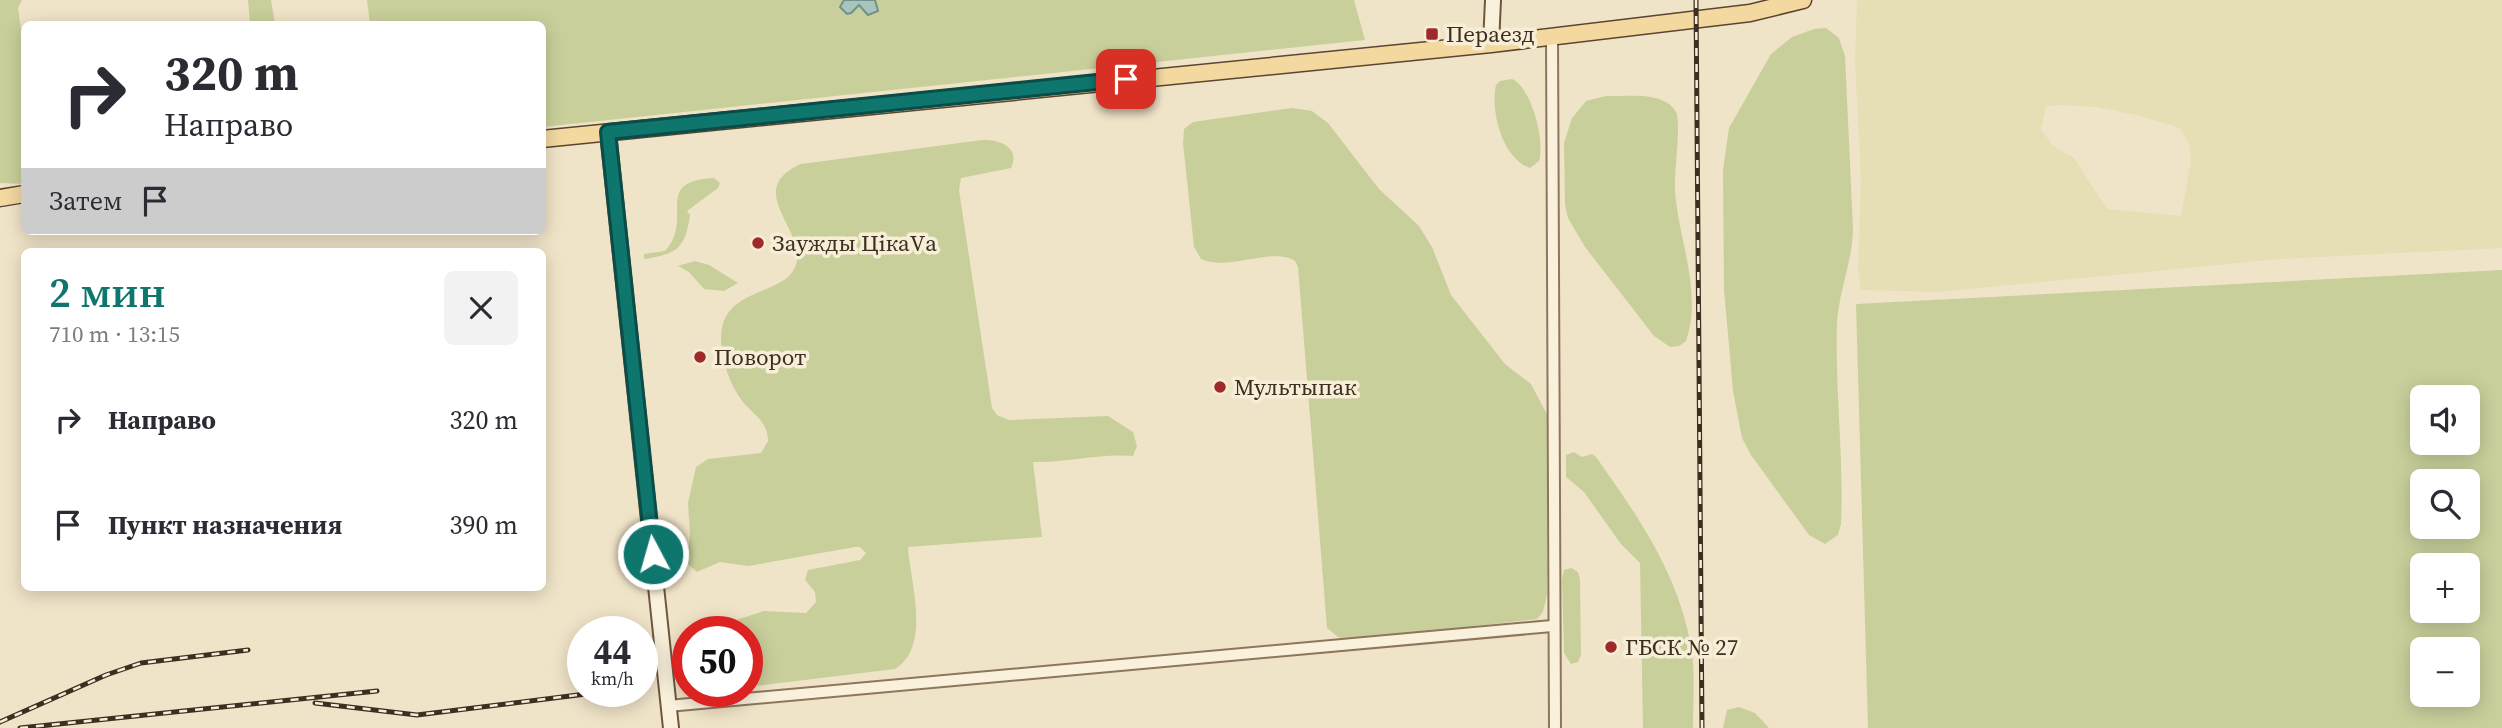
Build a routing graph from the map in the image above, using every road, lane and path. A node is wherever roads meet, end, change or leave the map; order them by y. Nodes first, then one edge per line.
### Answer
1 (1493, 0) edge
2 (1803, 0) edge
3 (1749, 6) edge
4 (1552, 36) junction
5 (1491, 44) junction
6 (608, 132) junction
7 (546, 139) edge
8 (21, 194) edge
9 (0, 198) edge
10 (1552, 626) junction
11 (668, 706) junction
12 (671, 728) edge
13 (1555, 728) edge

1 - 5 main road
2 - 3 main road
3 - 4 main road
4 - 5 main road
4 - 10 street
5 - 6 main road
6 - 7 main road
6 - 11 main road
8 - 9 main road
10 - 11 street
10 - 13 street
11 - 12 main road

